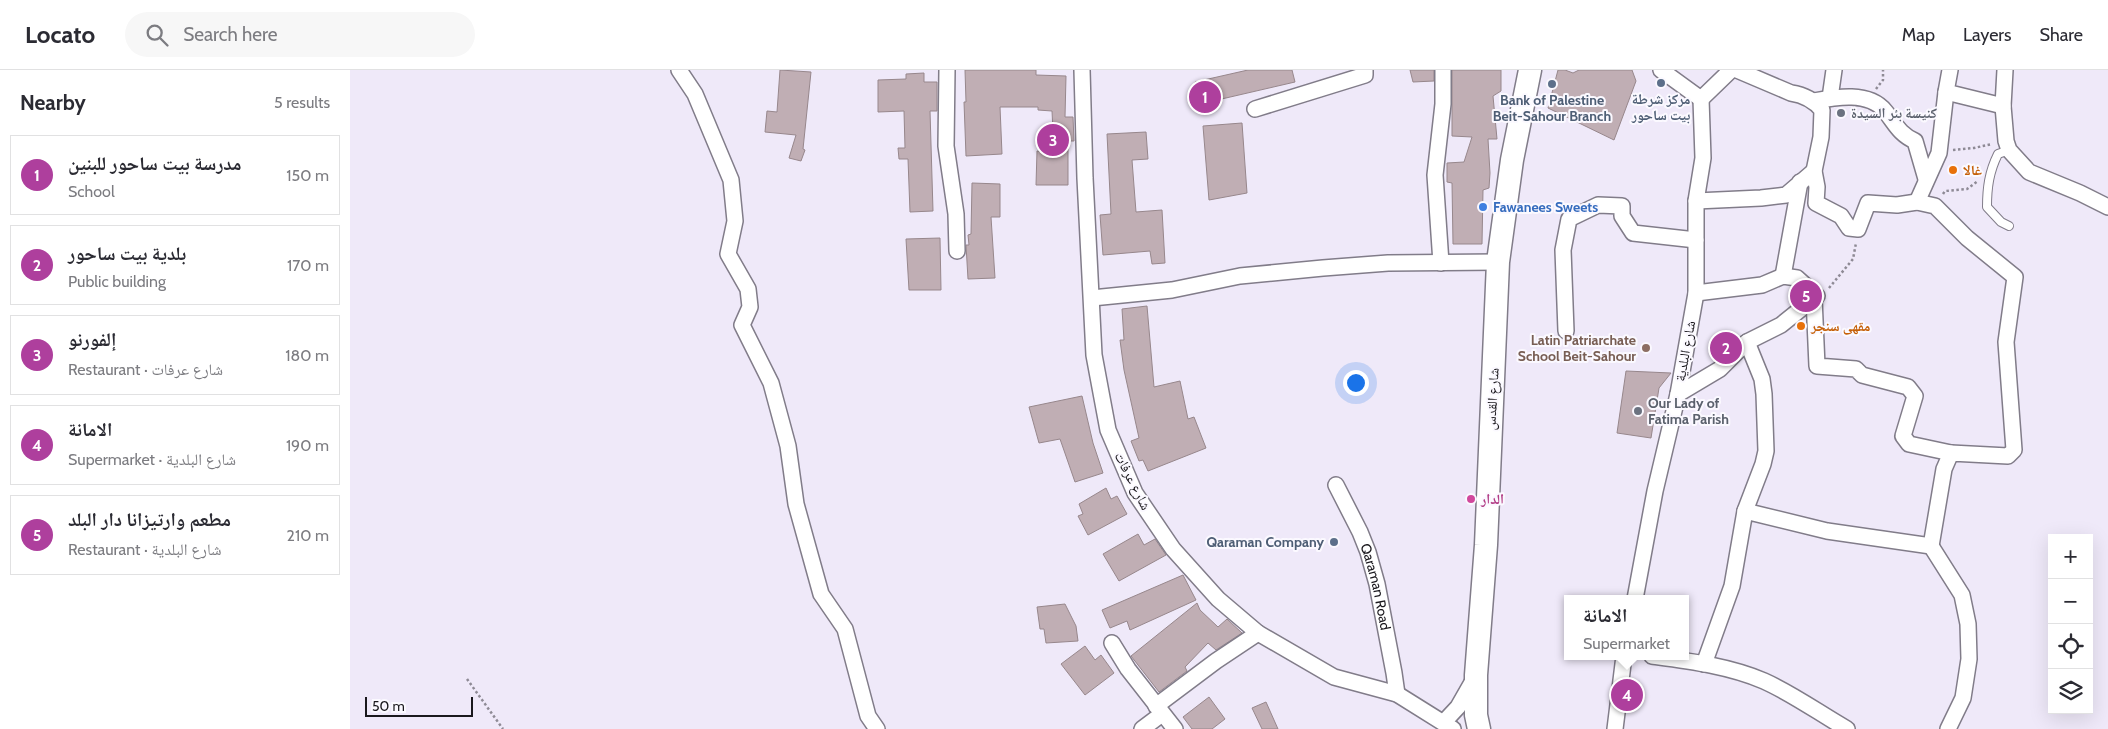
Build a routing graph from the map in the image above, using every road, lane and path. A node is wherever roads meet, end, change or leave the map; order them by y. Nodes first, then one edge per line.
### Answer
1 (679, 70) edge
2 (947, 70) edge
3 (1082, 70) edge
4 (1365, 70) edge
5 (1442, 70) edge
6 (1530, 70) edge
7 (1661, 70) edge
8 (1731, 70) edge
9 (1737, 70) edge
10 (1834, 70) edge
11 (1883, 70) edge
12 (1950, 70) edge
13 (2004, 75) edge
14 (1946, 92) junction
15 (1830, 98) junction
16 (1869, 99) junction
17 (1701, 100) junction
18 (1814, 101) junction
19 (2003, 106) junction
20 (1255, 109) dead end
21 (2007, 145) junction
22 (1939, 153) junction
23 (1814, 171) junction
24 (1990, 171) junction
25 (1926, 179) junction
26 (1800, 182) junction
27 (1696, 201) junction
28 (1917, 202) junction
29 (1935, 206) junction
30 (2108, 207) edge
31 (2009, 226) dead end
32 (1858, 229) junction
33 (1696, 240) junction
34 (957, 251) dead end
35 (1498, 262) junction
36 (1440, 263) junction
37 (1783, 276) junction
38 (1696, 293) junction
39 (1816, 297) junction
40 (1092, 298) junction
41 (1566, 331) dead end
42 (1747, 342) junction
43 (1678, 394) junction
44 (1951, 454) junction
45 (1336, 485) dead end
46 (1745, 512) junction
47 (1931, 546) junction
48 (1636, 595) edge
49 (1258, 633) junction
50 (1112, 643) dead end
51 (1624, 660) edge
52 (1678, 660) edge
53 (1704, 664) junction
54 (1476, 675) junction
55 (466, 679) dead end
56 (1397, 694) junction
57 (1159, 710) junction
58 (1449, 725) edge
59 (503, 729) edge
60 (877, 729) edge
61 (1142, 729) edge
62 (1175, 729) edge
63 (1480, 729) edge
64 (1615, 729) edge
65 (1847, 729) edge
66 (1948, 729) edge

1 - 60 street
2 - 34 street
3 - 40 street, شارع عرفات
4 - 20 street
5 - 36 street
6 - 35 main road, شارع القدس
7 - 17 street
8 - 17 street
9 - 18 street
10 - 15 street
11 - 16 path
12 - 14 street
13 - 19 street
14 - 19 street
14 - 22 street
15 - 16 street
15 - 18 street
16 - 25 street
17 - 27 street, شارع البلدية
18 - 23 street
19 - 21 street
21 - 22 path
21 - 24 lane
21 - 30 street
22 - 25 street
23 - 26 street
23 - 32 street
24 - 29 path
24 - 31 lane
25 - 28 street
26 - 27 street
26 - 37 street
27 - 33 street, شارع البلدية
28 - 29 street
28 - 32 street
29 - 44 street
32 - 39 path
33 - 38 street, شارع البلدية
33 - 41 street
35 - 36 street
35 - 54 main road, شارع القدس
36 - 40 street
37 - 38 street
37 - 39 street
38 - 43 street, شارع البلدية
39 - 42 street
39 - 44 street
40 - 49 street, شارع عرفات
42 - 43 street
42 - 46 street
43 - 48 street, شارع البلدية
44 - 47 street
45 - 56 street, Qaraman Road
46 - 47 street
46 - 53 street
47 - 66 street
49 - 56 street, شارع عرفات
49 - 57 street
50 - 57 street
51 - 64 street
52 - 53 street
53 - 65 street
54 - 58 street
54 - 63 main road, شارع القدس
55 - 59 path
56 - 58 street, شارع عرفات
57 - 61 street
57 - 62 street

